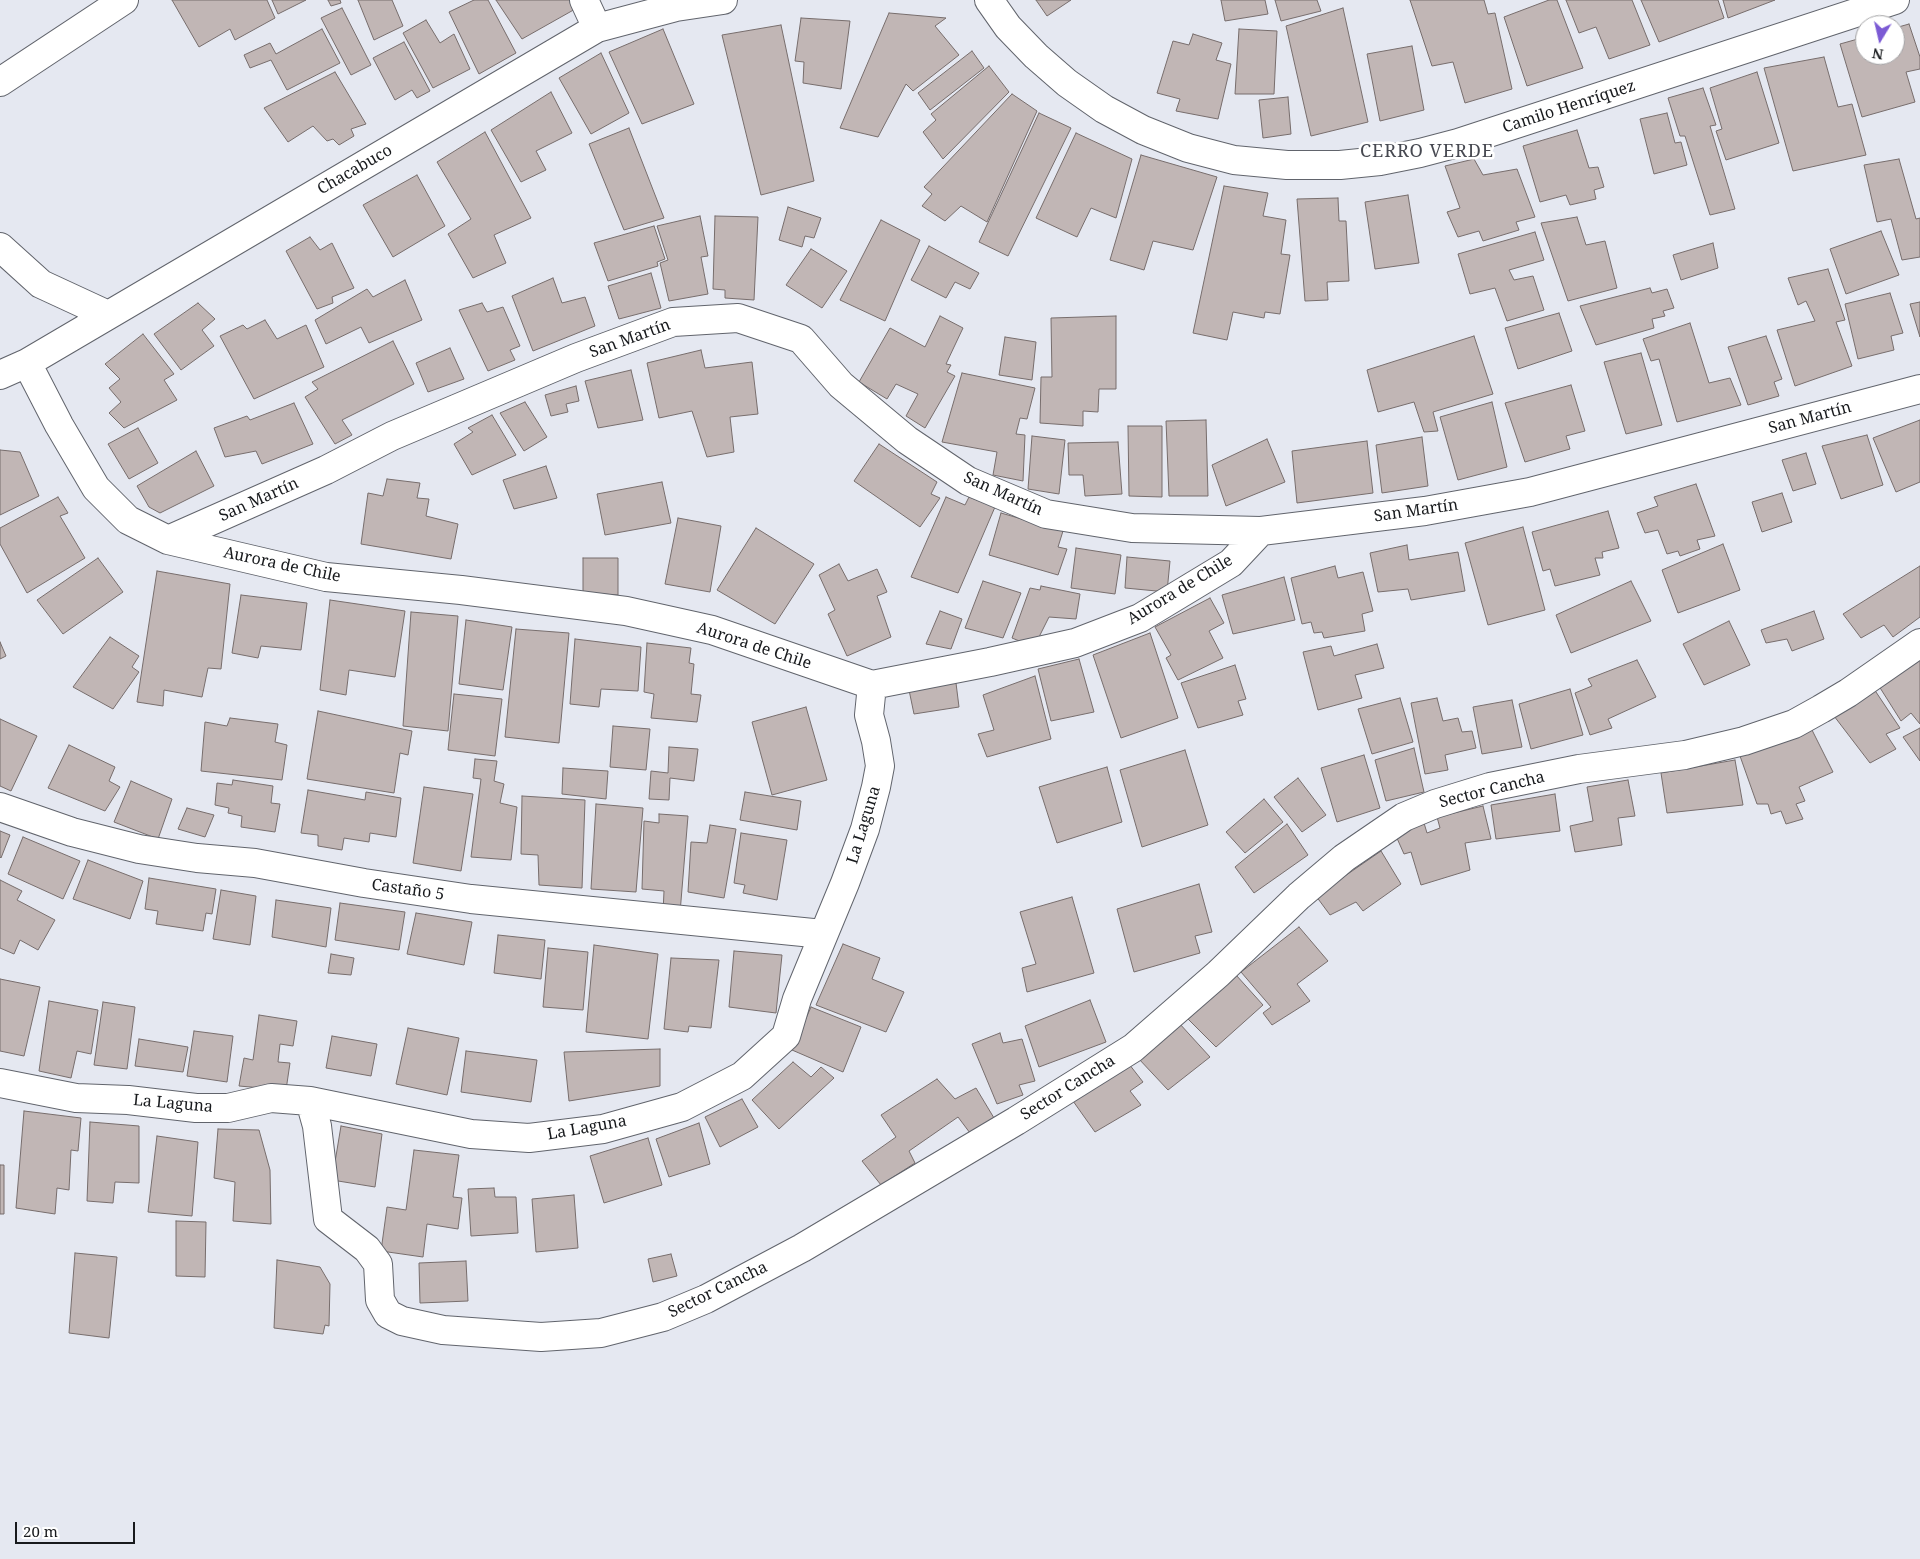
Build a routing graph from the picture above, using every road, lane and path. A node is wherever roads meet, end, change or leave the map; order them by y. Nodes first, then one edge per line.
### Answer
1 (124, 0) edge
2 (584, 0) edge
3 (723, 0) edge
4 (989, 0) edge
5 (1894, 0) edge
6 (597, 28) junction
7 (0, 82) edge
8 (0, 247) edge
9 (108, 315) junction
10 (27, 363) junction
11 (0, 375) edge
12 (1920, 389) edge
13 (1261, 531) junction
14 (168, 540) junction
15 (1920, 643) edge
16 (872, 685) junction
17 (0, 808) edge
18 (823, 934) junction
19 (0, 1083) edge
20 (310, 1101) junction

1 - 7 street
2 - 6 street
3 - 6 street, Chacabuco
4 - 5 street, Camilo Henríquez
6 - 9 street, Chacabuco
8 - 9 street
9 - 10 street, Chacabuco
10 - 11 street, Chacabuco
10 - 14 street, Aurora de Chile
12 - 13 street, San Martín
13 - 14 street, San Martín
13 - 16 street, Aurora de Chile
14 - 16 street, Aurora de Chile
15 - 20 street, Sector Cancha
16 - 18 street, La Laguna
17 - 18 street, Castaño 5
18 - 20 street, La Laguna
19 - 20 street, La Laguna

